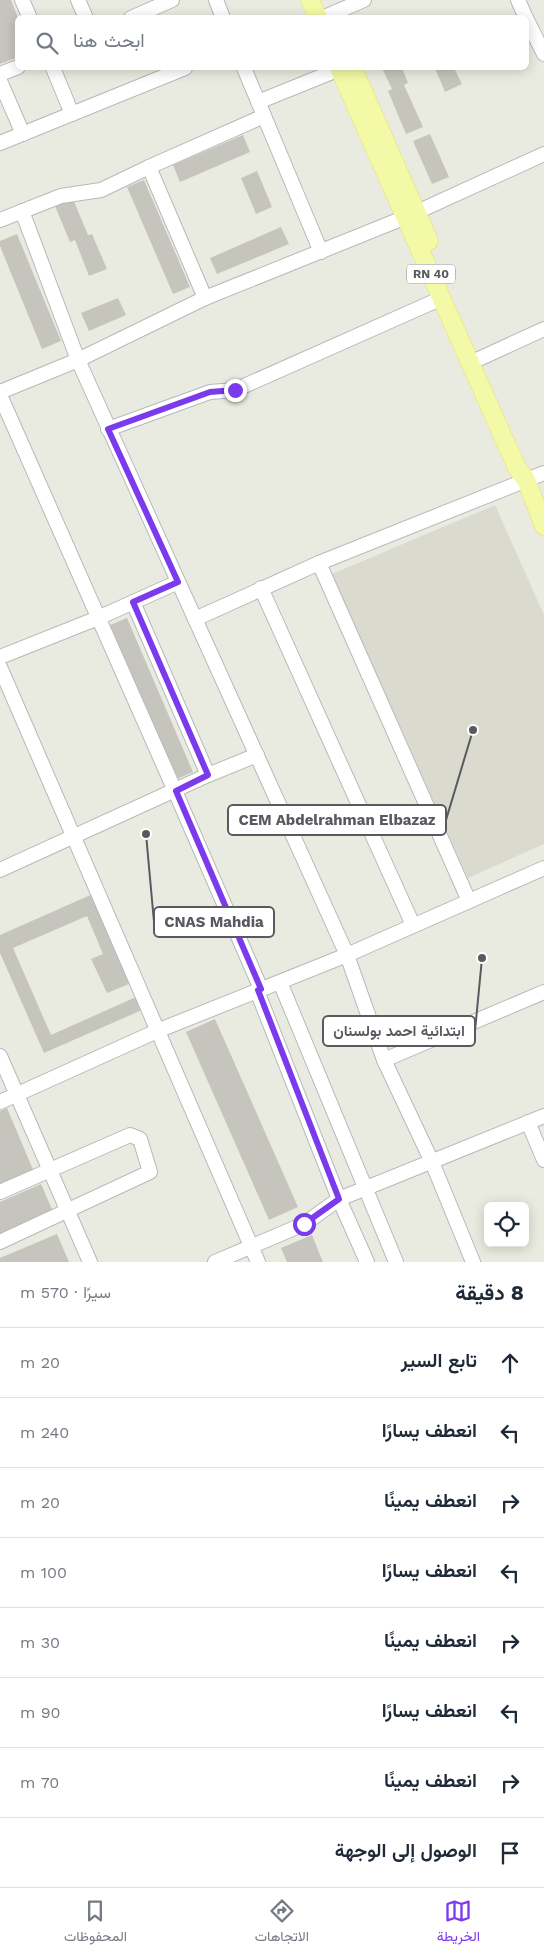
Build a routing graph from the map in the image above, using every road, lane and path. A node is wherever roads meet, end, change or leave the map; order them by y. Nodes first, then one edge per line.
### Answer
1 (22, 0) edge
2 (78, 0) edge
3 (216, 0) edge
4 (310, 0) edge
5 (364, 0) edge
6 (518, 0) edge
7 (166, 1) edge
8 (324, 13) edge
9 (29, 15) edge
10 (85, 15) edge
11 (137, 15) edge
12 (222, 15) edge
13 (525, 15) edge
14 (529, 24) edge
15 (544, 54) edge
16 (15, 68) edge
17 (54, 70) edge
18 (180, 70) edge
19 (245, 70) edge
20 (338, 70) edge
21 (344, 70) edge
22 (0, 74) edge
23 (0, 81) edge
24 (258, 102) junction
25 (72, 114) junction
26 (264, 116) junction
27 (23, 134) junction
28 (0, 143) edge
29 (544, 154) edge
30 (149, 167) junction
31 (22, 211) junction
32 (412, 215) junction
33 (0, 220) edge
34 (321, 252) junction
35 (205, 298) junction
36 (442, 298) junction
37 (544, 329) edge
38 (78, 360) junction
39 (474, 361) junction
40 (0, 393) edge
41 (108, 429) junction
42 (544, 473) edge
43 (526, 480) junction
44 (544, 526) edge
45 (320, 563) junction
46 (178, 582) junction
47 (262, 588) junction
48 (133, 602) junction
49 (98, 618) junction
50 (195, 619) junction
51 (0, 657) edge
52 (0, 667) edge
53 (257, 756) junction
54 (208, 775) junction
55 (176, 791) junction
56 (73, 837) junction
57 (544, 868) edge
58 (0, 870) edge
59 (469, 901) junction
60 (413, 925) junction
61 (347, 955) junction
62 (280, 982) junction
63 (259, 990) junction
64 (544, 992) edge
65 (157, 1031) junction
66 (0, 1056) edge
67 (384, 1060) junction
68 (17, 1096) junction
69 (0, 1102) edge
70 (544, 1116) edge
71 (528, 1122) junction
72 (544, 1160) edge
73 (432, 1162) junction
74 (49, 1169) junction
75 (365, 1188) junction
76 (0, 1192) edge
77 (339, 1199) junction
78 (68, 1211) junction
79 (0, 1242) edge
80 (251, 1246) junction
81 (90, 1262) edge
82 (215, 1262) edge
83 (258, 1262) edge
84 (367, 1262) edge
85 (396, 1262) edge
86 (473, 1262) edge

1 - 9 street
2 - 10 street
3 - 12 street
4 - 8 main road
5 - 8 street
6 - 13 street
7 - 11 street
14 - 15 street
16 - 22 street
17 - 25 street
18 - 25 street
19 - 24 street
20 - 24 street
21 - 32 main road, RN 40
23 - 27 street
24 - 26 street
25 - 27 street
26 - 30 street
26 - 34 street
27 - 28 street
29 - 32 street
30 - 31 street
30 - 35 street
31 - 33 street
31 - 38 street
32 - 34 street
32 - 36 main road, RN 40
32 - 39 main road, RN 40
34 - 35 street
35 - 38 street
36 - 39 main road, RN 40
36 - 41 street
37 - 39 street
38 - 40 street
38 - 41 street
39 - 43 main road, RN 40
40 - 49 street
41 - 46 street
42 - 43 street
43 - 44 main road, RN 40
43 - 45 street
45 - 47 street
45 - 59 street
46 - 48 street
46 - 50 street
47 - 50 street
47 - 60 street
48 - 49 street
48 - 54 street
49 - 51 street
49 - 55 street
50 - 53 street
52 - 56 street
53 - 54 street
53 - 61 street
54 - 55 street
55 - 56 street
55 - 63 street
56 - 58 street
56 - 65 street
57 - 59 street
59 - 60 street
60 - 61 street
61 - 62 street
61 - 67 street
62 - 63 street
62 - 75 street
63 - 65 street
63 - 77 street
64 - 67 street
65 - 68 street
65 - 80 street
66 - 68 street
67 - 73 street
68 - 69 street
68 - 74 street
70 - 71 street
71 - 72 street
71 - 73 street
73 - 75 street
73 - 86 street
74 - 76 street
74 - 78 street
74 - 78 street
75 - 77 street
75 - 85 street
77 - 80 street
77 - 84 street
78 - 79 street
78 - 81 street
80 - 82 street
80 - 83 street

